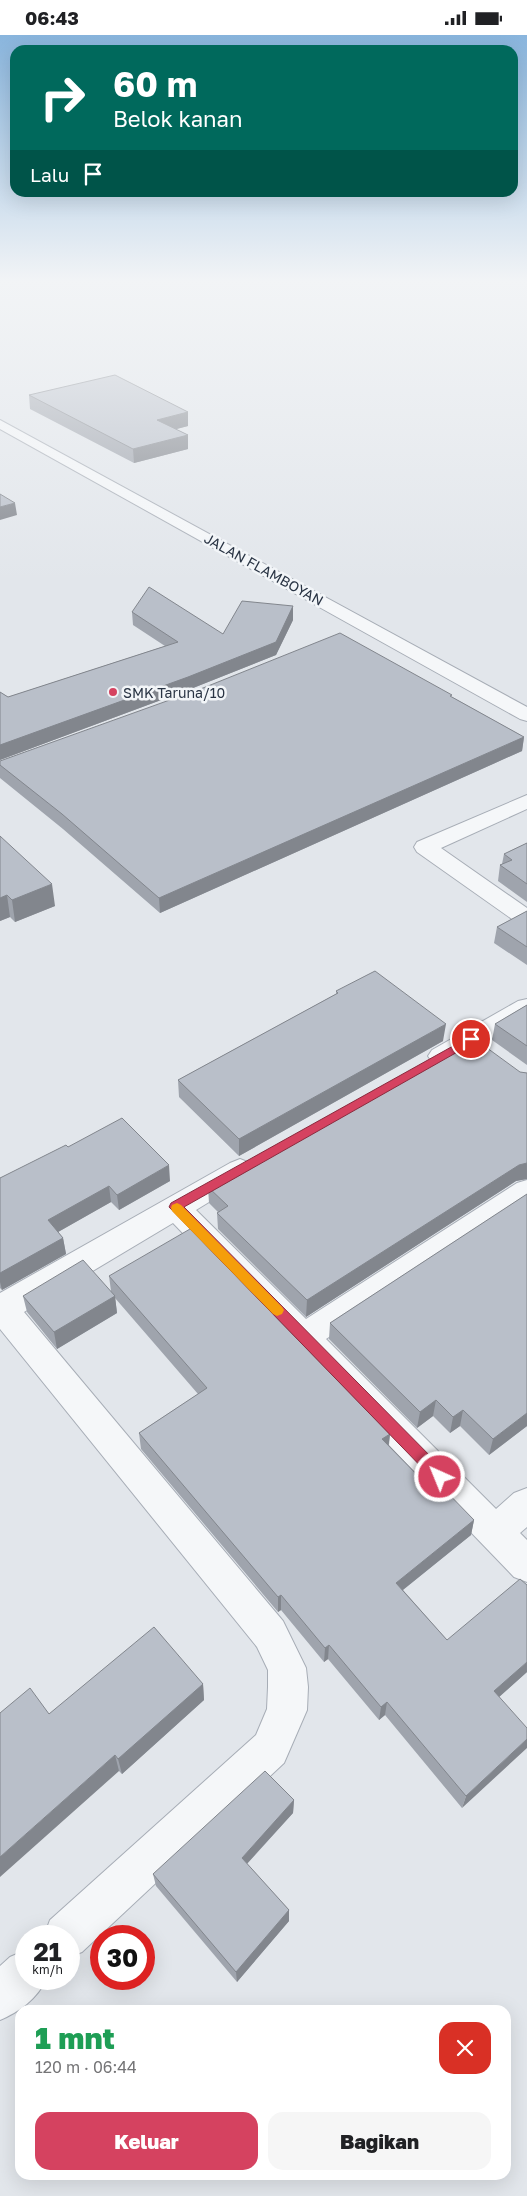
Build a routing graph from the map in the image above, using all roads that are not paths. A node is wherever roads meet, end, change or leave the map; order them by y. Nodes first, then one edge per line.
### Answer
1 (0, 424) edge
2 (367, 627) junction
3 (349, 634) dead end
4 (527, 715) edge
5 (527, 801) edge
6 (527, 919) edge
7 (527, 1007) edge
8 (471, 1039) junction
9 (495, 1057) edge
10 (419, 1069) edge
11 (262, 1157) edge
12 (527, 1191) edge
13 (175, 1207) junction
14 (1, 1307) edge
15 (304, 1337) junction
16 (527, 1504) edge
17 (495, 1532) junction
18 (527, 1565) edge
19 (78, 1925) edge
20 (15, 1983) edge
21 (0, 1997) edge

1 - 2 street, JALAN FLAMBOYAN
2 - 3 street
2 - 4 street, JALAN FLAMBOYAN
5 - 6 street
7 - 8 street
8 - 9 street
8 - 10 street
11 - 13 street
12 - 15 street
13 - 14 street
13 - 15 street
14 - 19 street
15 - 17 street
16 - 17 street
17 - 18 street
20 - 21 street

